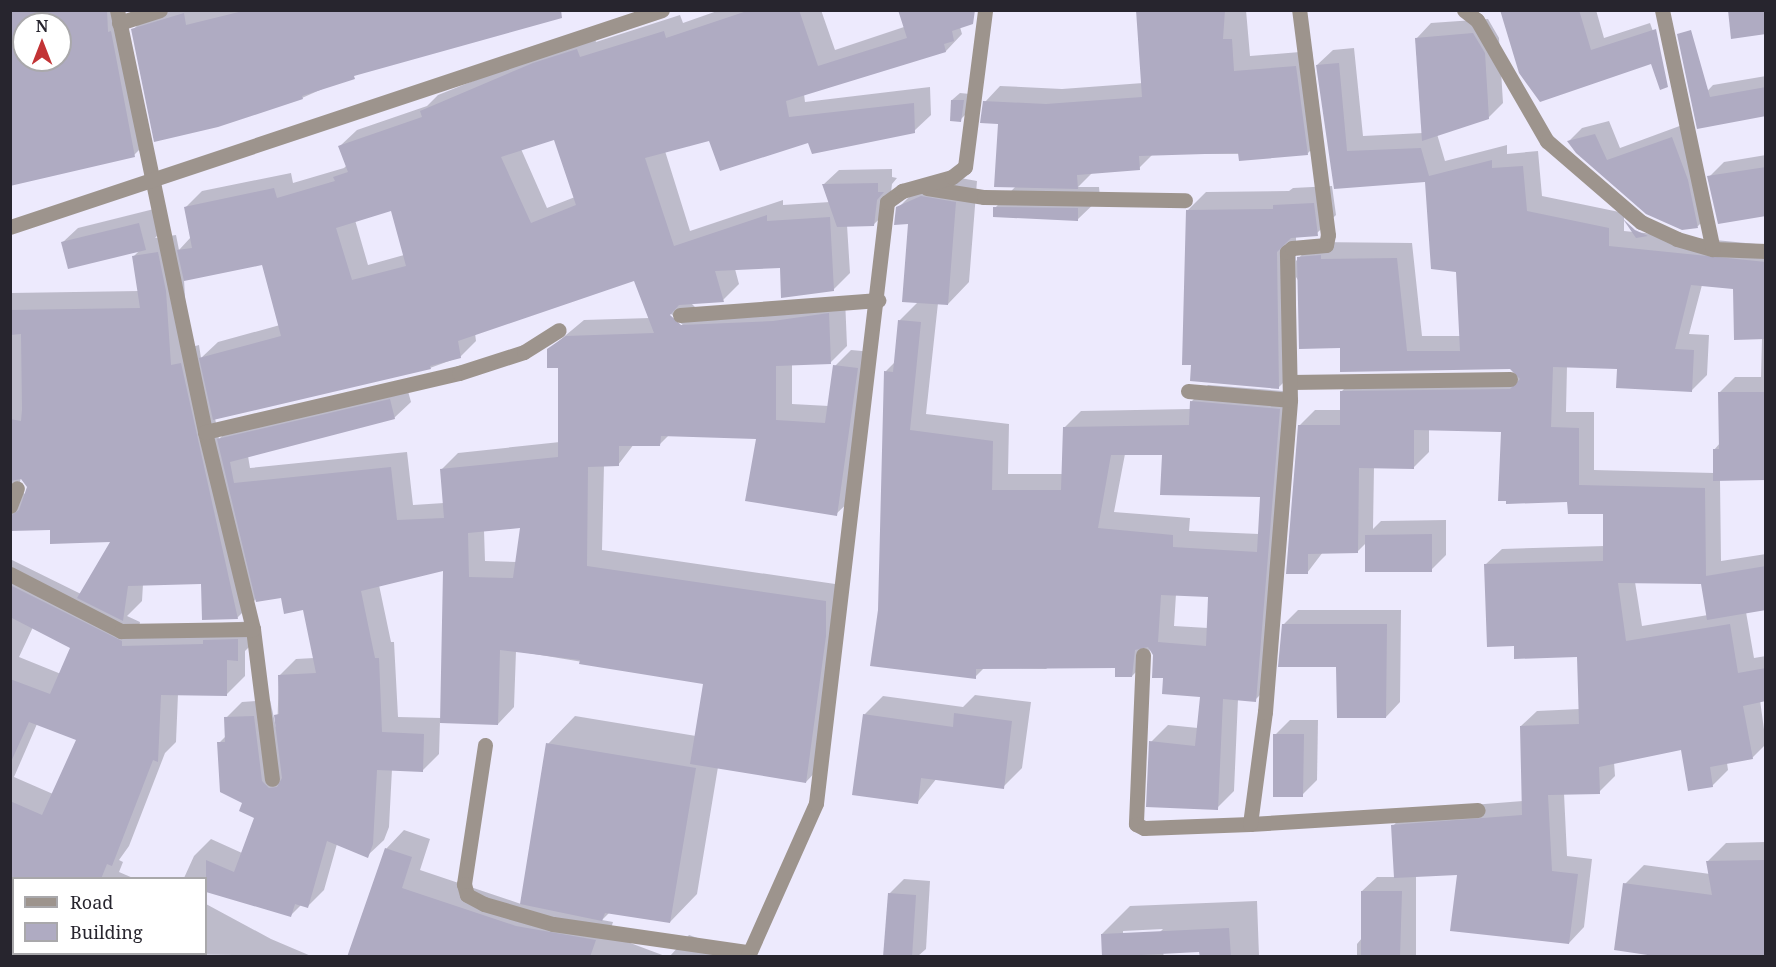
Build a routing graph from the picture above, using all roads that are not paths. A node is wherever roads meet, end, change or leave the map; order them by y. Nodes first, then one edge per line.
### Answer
1 (160, 10) edge
2 (662, 10) edge
3 (985, 10) edge
4 (1299, 10) edge
5 (1464, 10) edge
6 (1662, 10) edge
7 (118, 17) edge
8 (153, 179) junction
9 (924, 187) junction
10 (1185, 200) dead end
11 (10, 227) edge
12 (1713, 249) junction
13 (1766, 251) edge
14 (878, 300) junction
15 (680, 315) dead end
16 (559, 330) dead end
17 (1510, 379) dead end
18 (1290, 381) junction
19 (1188, 391) dead end
20 (1290, 400) junction
21 (205, 432) junction
22 (16, 488) dead end
23 (10, 506) edge
24 (10, 574) edge
25 (253, 629) junction
26 (1143, 655) dead end
27 (485, 745) dead end
28 (272, 779) dead end
29 (1478, 810) dead end
30 (1250, 824) junction
31 (748, 954) edge

1 - 7 street
2 - 8 street
3 - 9 street
4 - 18 street
5 - 12 street
6 - 12 street
7 - 8 street
8 - 11 street
8 - 21 street
9 - 10 street
9 - 14 street
12 - 13 street
14 - 15 street
14 - 31 street
16 - 21 street
17 - 18 street
18 - 20 street
19 - 20 street
20 - 30 street
21 - 25 street
22 - 23 street
24 - 25 street
25 - 28 street
26 - 30 street
27 - 31 street
29 - 30 street

